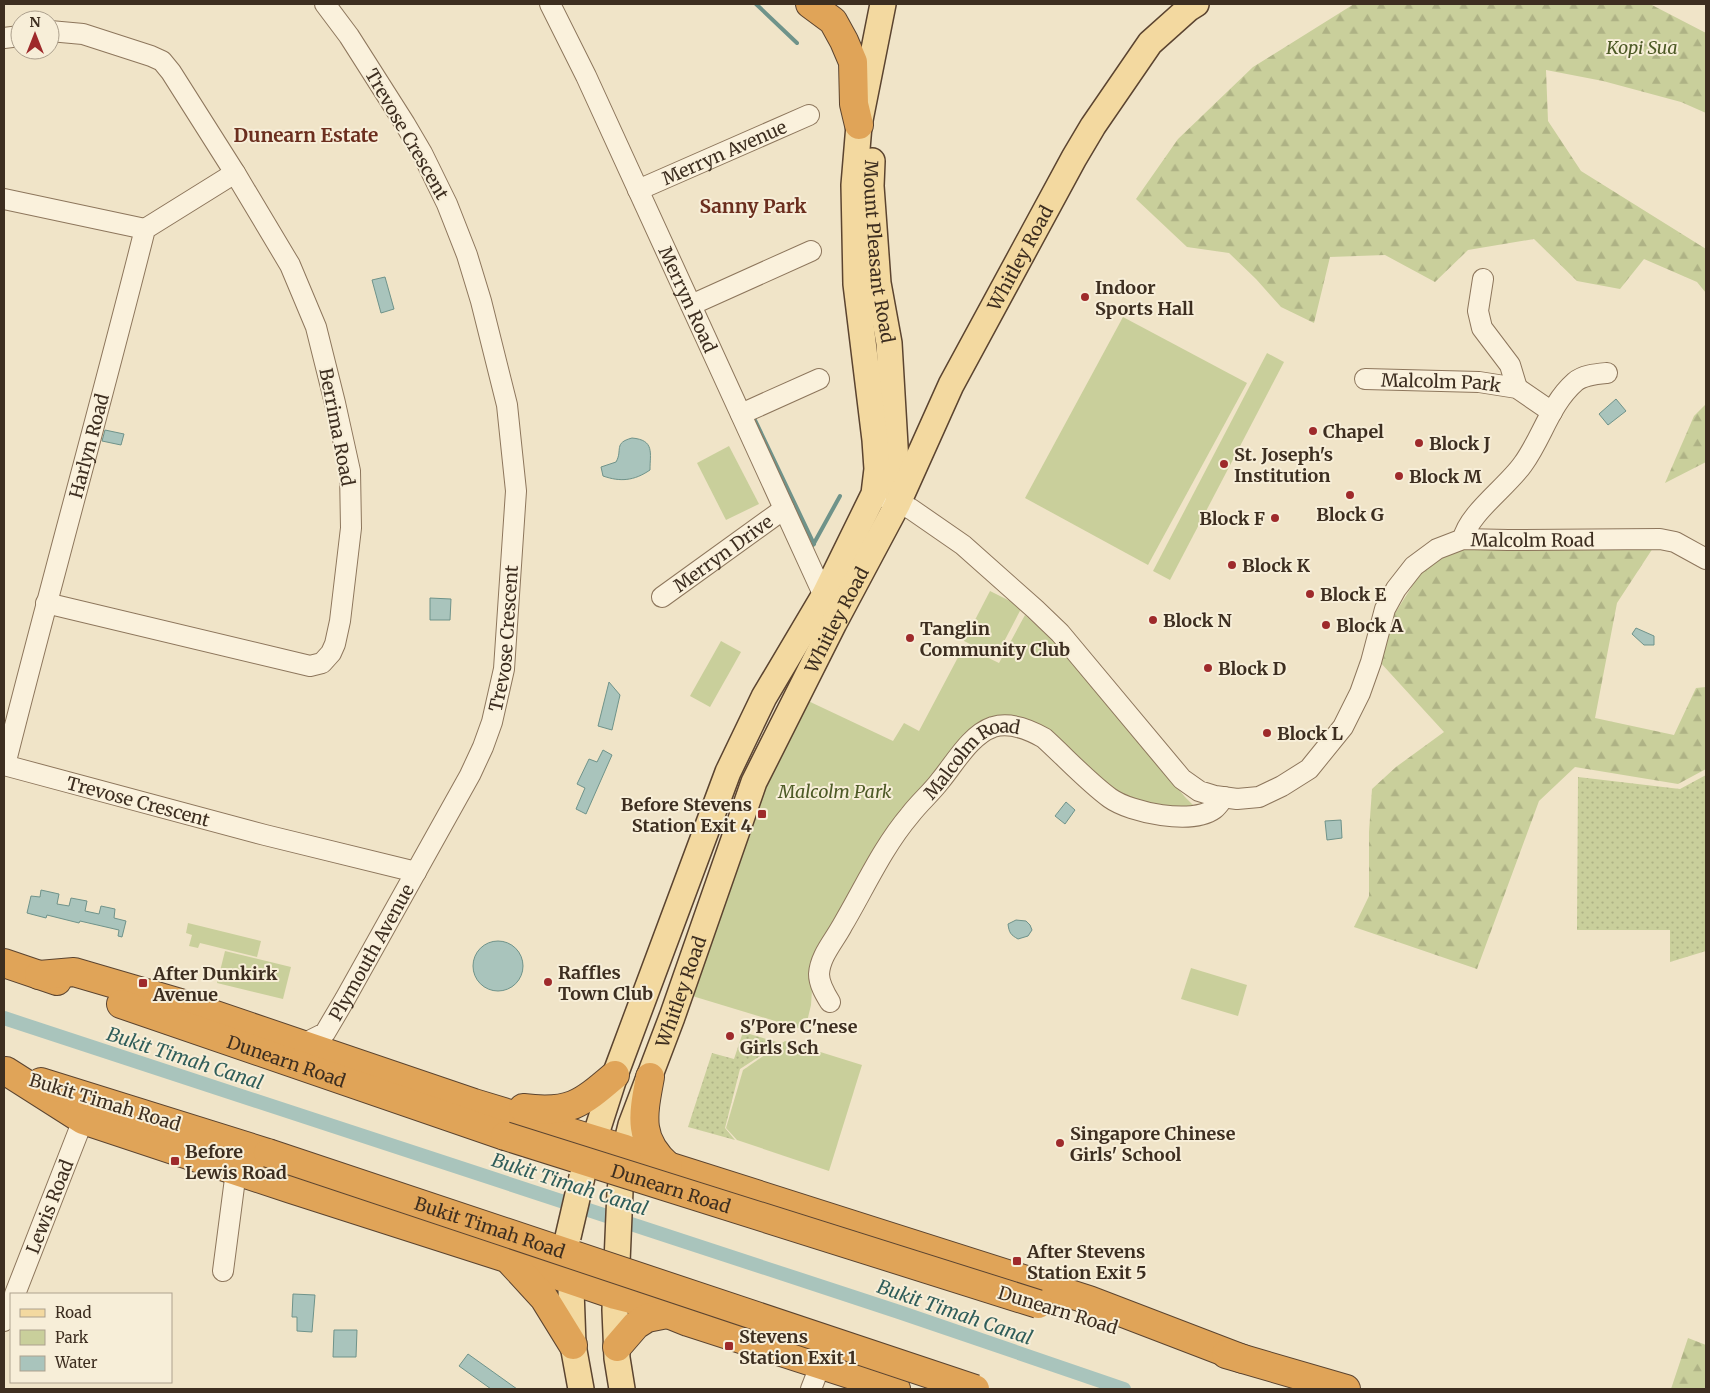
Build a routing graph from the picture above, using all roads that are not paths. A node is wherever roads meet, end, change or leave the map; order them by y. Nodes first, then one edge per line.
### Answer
1 (325, 4) edge
2 (550, 4) edge
3 (810, 4) edge
4 (1196, 4) edge
5 (891, 8) edge
6 (60, 33) edge
7 (809, 115) dead end
8 (858, 125) junction
9 (235, 173) junction
10 (638, 190) junction
11 (4, 199) edge
12 (145, 229) junction
13 (811, 251) dead end
14 (1483, 279) dead end
15 (691, 305) junction
16 (1607, 372) dead end
17 (819, 379) dead end
18 (1365, 379) dead end
19 (1517, 388) junction
20 (1552, 412) junction
21 (741, 414) junction
22 (874, 494) junction
23 (898, 502) junction
24 (784, 510) junction
25 (1463, 539) junction
26 (1706, 559) edge
27 (824, 596) junction
28 (662, 597) dead end
29 (46, 603) junction
30 (5, 765) edge
31 (1224, 797) junction
32 (416, 872) junction
33 (4, 963) edge
34 (830, 1002) dead end
35 (313, 1049) junction
36 (5, 1071) edge
37 (615, 1075) junction
38 (650, 1077) junction
39 (474, 1103) junction
40 (83, 1120) junction
41 (595, 1140) junction
42 (625, 1149) junction
43 (668, 1166) junction
44 (236, 1171) junction
45 (506, 1258) junction
46 (223, 1272) dead end
47 (572, 1280) junction
48 (14, 1293) edge
49 (615, 1295) junction
50 (10, 1305) edge
51 (667, 1314) junction
52 (4, 1321) edge
53 (573, 1345) junction
54 (617, 1346) junction
55 (1243, 1359) junction
56 (817, 1377) edge
57 (581, 1389) edge
58 (622, 1389) edge
59 (896, 1389) edge
60 (975, 1389) edge
61 (1346, 1389) edge

1 - 32 street, Trevose Crescent
2 - 10 street, Merryn Road
3 - 8 highway
4 - 23 main road, Whitley Road
5 - 8 main road, Mount Pleasant Road
5 - 23 main road, Mount Pleasant Road
6 - 9 street, Berrima Road
7 - 10 street, Merryn Avenue
8 - 22 main road, Mount Pleasant Road
9 - 12 street
9 - 29 street, Berrima Road
10 - 15 street, Merryn Road
11 - 12 street
12 - 29 street, Harlyn Road
13 - 15 street
14 - 19 street, Malcolm Park
15 - 21 street, Merryn Road
16 - 20 street
17 - 21 street
18 - 19 street, Malcolm Park
19 - 20 street, Malcolm Park
20 - 25 street
21 - 24 street, Merryn Road
22 - 23 street, Malcolm Road
22 - 27 main road, Whitley Road
23 - 31 street, Malcolm Road
23 - 38 main road, Whitley Road
24 - 27 street, Merryn Road
24 - 28 street, Merryn Drive
25 - 26 street, Malcolm Road
25 - 31 street, Malcolm Road
27 - 37 main road, Whitley Road
29 - 30 street, Harlyn Road
30 - 32 street, Trevose Crescent
31 - 34 street, Malcolm Road
32 - 35 street, Plymouth Avenue
33 - 35 highway, Dunearn Road
35 - 39 highway
35 - 55 highway, Dunearn Road, bridge
36 - 40 highway
36 - 60 highway, Bukit Timah Road, bridge
37 - 39 highway
37 - 41 main road, Whitley Road
38 - 42 main road, Whitley Road
38 - 43 highway
39 - 41 highway
40 - 44 highway
40 - 48 street, Lewis Road
41 - 42 highway
41 - 47 main road, Whitley Road, bridge
42 - 43 highway
42 - 49 main road, Whitley Road
43 - 55 highway
44 - 45 highway
44 - 46 street
45 - 47 highway
45 - 53 highway
47 - 49 highway
47 - 53 main road, Whitley Road
49 - 51 highway
49 - 54 main road, Whitley Road
50 - 52 street
51 - 54 highway
51 - 56 highway
53 - 57 main road, Whitley Road
54 - 58 main road, Whitley Road
55 - 61 highway, Dunearn Road
56 - 59 highway

